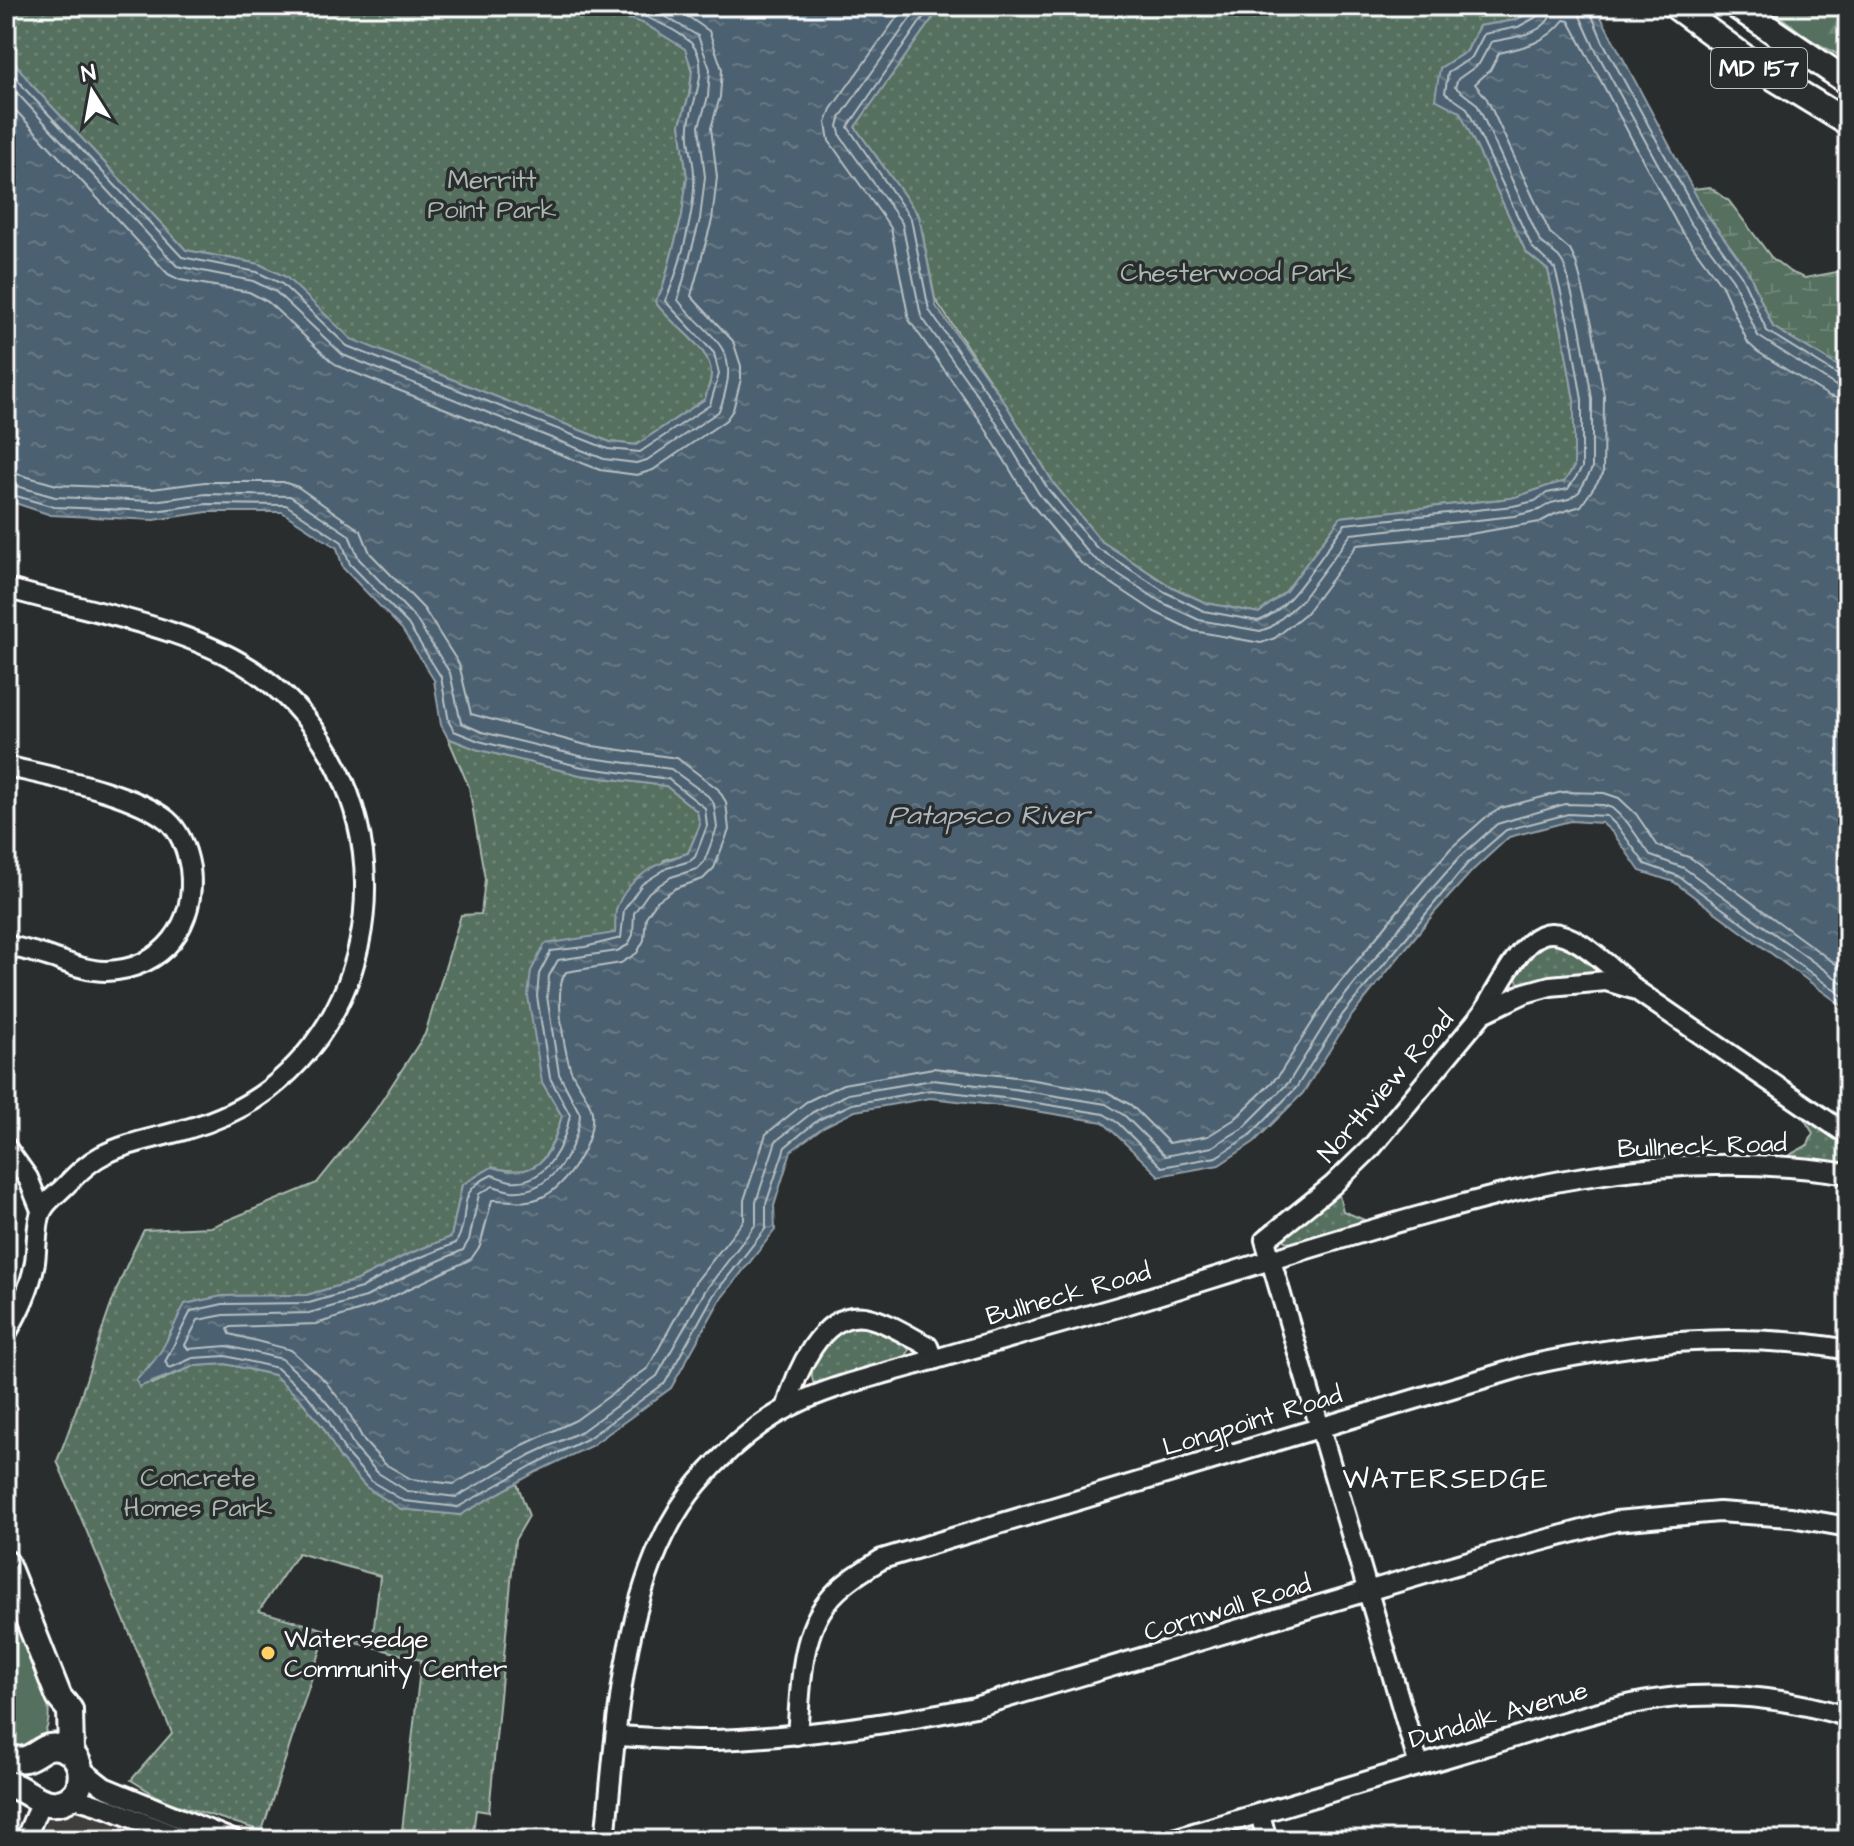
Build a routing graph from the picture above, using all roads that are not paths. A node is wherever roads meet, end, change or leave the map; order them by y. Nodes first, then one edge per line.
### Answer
1 (1675, 6) edge
2 (1736, 6) edge
3 (1848, 82) edge
4 (1848, 123) edge
5 (6, 588) edge
6 (6, 766) edge
7 (6, 945) edge
8 (1636, 990) junction
9 (1483, 1013) junction
10 (1848, 1135) edge
11 (6, 1147) edge
12 (1848, 1174) edge
13 (41, 1210) junction
14 (1270, 1258) junction
15 (6, 1334) edge
16 (1848, 1350) edge
17 (933, 1360) junction
18 (786, 1409) junction
19 (1320, 1427) junction
20 (1848, 1527) edge
21 (6, 1563) edge
22 (1367, 1592) junction
23 (59, 1697) junction
24 (1848, 1717) edge
25 (797, 1735) junction
26 (616, 1736) junction
27 (37, 1752) junction
28 (6, 1759) edge
29 (76, 1761) junction
30 (1419, 1766) junction
31 (6, 1784) edge
32 (36, 1797) junction
33 (72, 1797) junction
34 (1260, 1814) junction
35 (25, 1840) edge
36 (186, 1840) edge
37 (233, 1840) edge
38 (605, 1840) edge
39 (1170, 1840) edge
40 (1267, 1840) edge

1 - 4 main road, MD 157
2 - 3 main road, MD 157
5 - 13 street
6 - 7 street
8 - 9 street, Northview Road
8 - 9 street, Northview Road
8 - 10 street, Northview Road
9 - 14 street, Northview Road
11 - 13 street
12 - 14 street, Bullneck Road
13 - 15 street
14 - 17 street, Bullneck Road
14 - 19 street
16 - 19 street, Longpoint Road
17 - 18 street, Bullneck Road
17 - 18 street
18 - 26 street, Bullneck Road
19 - 22 street
19 - 25 street, Longpoint Road
20 - 22 street, Cornwall Road
21 - 23 main road
22 - 25 street, Cornwall Road
22 - 30 street
23 - 27 main road
23 - 29 main road
24 - 30 street, Dundalk Avenue
25 - 26 street, Cornwall Road
26 - 38 street, Bullneck Road
27 - 28 main road
27 - 29 main road
27 - 32 main road
29 - 33 main road
29 - 37 street
30 - 34 street, Dundalk Avenue
31 - 32 main road
32 - 33 main road
32 - 35 street
33 - 36 street
34 - 39 street, Dundalk Avenue
34 - 40 street

